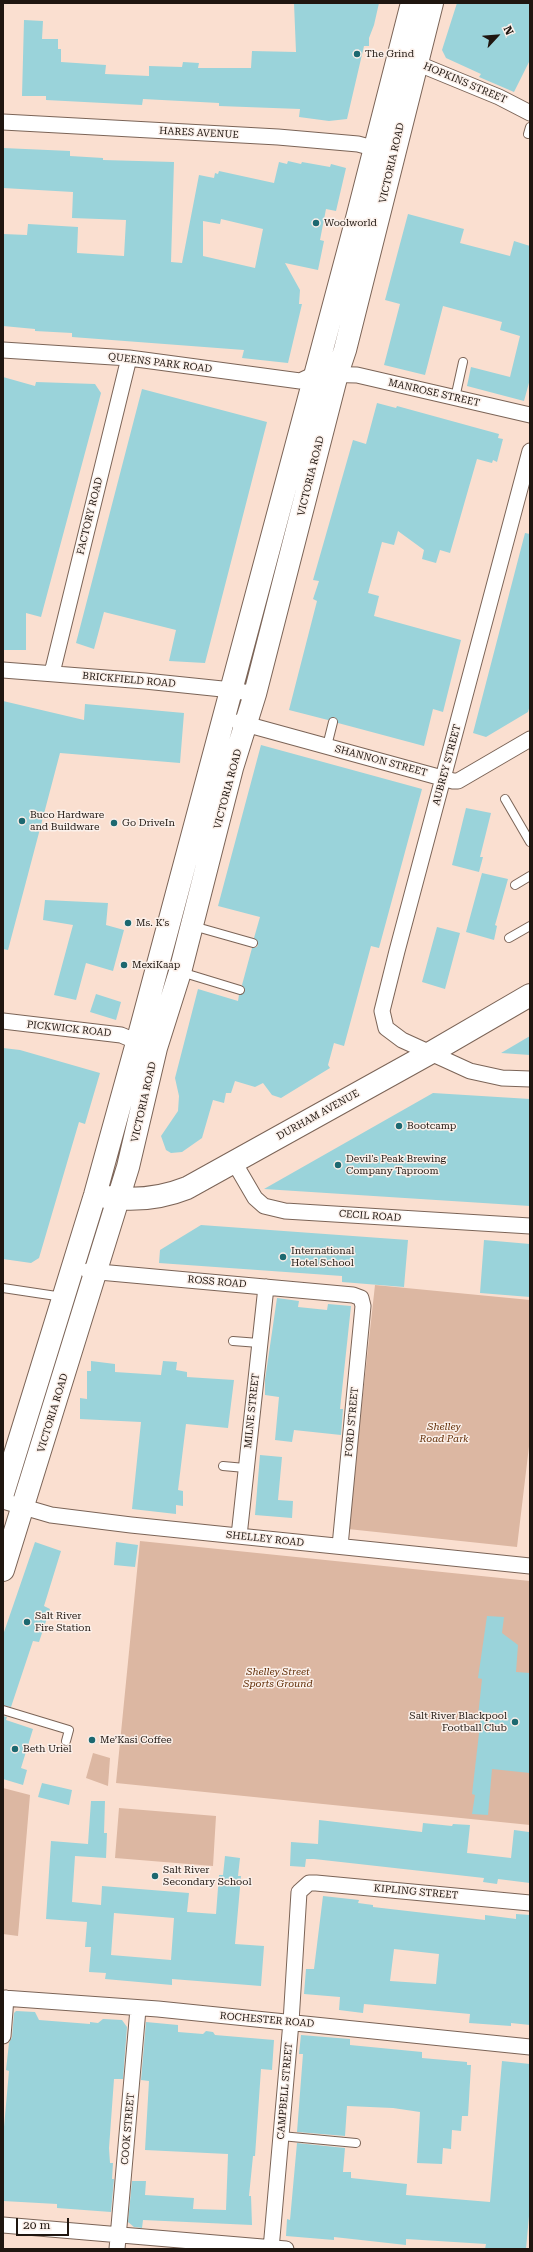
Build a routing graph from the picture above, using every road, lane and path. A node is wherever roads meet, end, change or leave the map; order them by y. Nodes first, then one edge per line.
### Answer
1 (412, 3) edge
2 (432, 3) edge
3 (408, 60) junction
4 (530, 112) edge
5 (3, 122) edge
6 (384, 151) junction
7 (3, 350) edge
8 (129, 358) junction
9 (463, 362) dead end
10 (315, 374) junction
11 (337, 374) junction
12 (455, 398) junction
13 (530, 415) edge
14 (530, 451) edge
15 (3, 670) edge
16 (52, 673) junction
17 (232, 690) junction
18 (255, 694) junction
19 (224, 718) junction
20 (333, 722) dead end
21 (245, 724) junction
22 (530, 739) edge
23 (327, 746) junction
24 (443, 778) junction
25 (505, 799) dead end
26 (530, 842) edge
27 (530, 876) edge
28 (515, 885) dead end
29 (192, 926) junction
30 (530, 926) edge
31 (508, 938) dead end
32 (253, 943) dead end
33 (180, 972) junction
34 (240, 990) dead end
35 (530, 995) edge
36 (3, 1021) edge
37 (146, 1046) junction
38 (432, 1052) junction
39 (530, 1079) edge
40 (234, 1162) junction
41 (95, 1195) junction
42 (119, 1199) junction
43 (530, 1226) edge
44 (72, 1268) junction
45 (96, 1272) junction
46 (266, 1287) junction
47 (3, 1288) edge
48 (361, 1298) joint
49 (74, 1299) junction
50 (233, 1341) dead end
51 (259, 1343) junction
52 (32, 1437) junction
53 (222, 1466) dead end
54 (246, 1468) junction
55 (3, 1493) edge
56 (3, 1501) edge
57 (24, 1506) junction
58 (239, 1536) junction
59 (340, 1546) junction
60 (530, 1566) edge
61 (3, 1570) edge
62 (3, 1710) edge
63 (66, 1741) dead end
64 (303, 1887) joint
65 (530, 1903) edge
66 (5, 1998) edge
67 (138, 2008) junction
68 (291, 2022) junction
69 (3, 2036) edge
70 (530, 2047) edge
71 (281, 2136) junction
72 (356, 2143) dead end
73 (3, 2225) edge
74 (117, 2242) edge
75 (271, 2248) edge
76 (286, 2249) edge

1 - 3 main road, VICTORIA ROAD
2 - 3 main road, VICTORIA ROAD
3 - 4 street, HOPKINS STREET
3 - 6 main road, VICTORIA ROAD
5 - 6 street, HARES AVENUE
6 - 10 main road, VICTORIA ROAD
6 - 11 main road, VICTORIA ROAD
7 - 8 street, QUEENS PARK ROAD
8 - 10 street, QUEENS PARK ROAD
8 - 16 street, FACTORY ROAD
9 - 12 lane
10 - 11 street, QUEENS PARK ROAD
10 - 17 main road, VICTORIA ROAD
11 - 12 street, MANROSE STREET
11 - 18 main road, VICTORIA ROAD
12 - 13 street, MANROSE STREET
14 - 24 street, AUBREY STREET
15 - 16 street, BRICKFIELD ROAD
16 - 17 street, BRICKFIELD ROAD
17 - 18 street, BRICKFIELD ROAD
17 - 19 main road, VICTORIA ROAD
18 - 21 main road, VICTORIA ROAD
19 - 21 street, SHANNON STREET
19 - 37 main road, VICTORIA ROAD
20 - 23 lane
21 - 23 street, SHANNON STREET
21 - 29 main road, VICTORIA ROAD
22 - 24 street, SHANNON STREET
23 - 24 street, SHANNON STREET
24 - 38 street, AUBREY STREET
25 - 26 lane
27 - 28 lane
29 - 32 lane
29 - 33 main road, VICTORIA ROAD
30 - 31 lane
33 - 34 lane
33 - 37 main road, VICTORIA ROAD
35 - 38 main road, DURHAM AVENUE
36 - 37 street, PICKWICK ROAD
37 - 41 main road, VICTORIA ROAD
37 - 42 main road, VICTORIA ROAD
38 - 39 street, AUBREY STREET
38 - 40 main road, DURHAM AVENUE
40 - 42 main road, DURHAM AVENUE
40 - 43 street, CECIL ROAD
41 - 42 main road, DURHAM AVENUE
41 - 44 main road, VICTORIA ROAD
42 - 45 main road, VICTORIA ROAD
44 - 45 street, ROSS ROAD
44 - 49 main road, VICTORIA ROAD
45 - 46 street, ROSS ROAD
45 - 49 main road, VICTORIA ROAD
46 - 48 street, ROSS ROAD
46 - 51 street, MILNE STREET
47 - 49 lane
48 - 59 street, FORD STREET
49 - 52 main road, VICTORIA ROAD
50 - 51 lane
51 - 54 street, MILNE STREET
52 - 55 main road, VICTORIA ROAD
52 - 57 main road, VICTORIA ROAD
53 - 54 lane
54 - 58 street, MILNE STREET
56 - 57 street, SHELLEY ROAD
57 - 58 street, SHELLEY ROAD
57 - 61 main road, VICTORIA ROAD
58 - 59 street, SHELLEY ROAD
59 - 60 street, SHELLEY ROAD
62 - 63 lane
64 - 65 street, KIPLING STREET
64 - 68 street, CAMPBELL STREET
66 - 67 street, ROCHESTER ROAD
66 - 69 street
67 - 68 street, ROCHESTER ROAD
67 - 74 street, COOK STREET
68 - 70 street, ROCHESTER ROAD
68 - 71 street, CAMPBELL STREET
71 - 72 lane
71 - 75 street, CAMPBELL STREET
73 - 74 street
74 - 75 street
75 - 76 street

